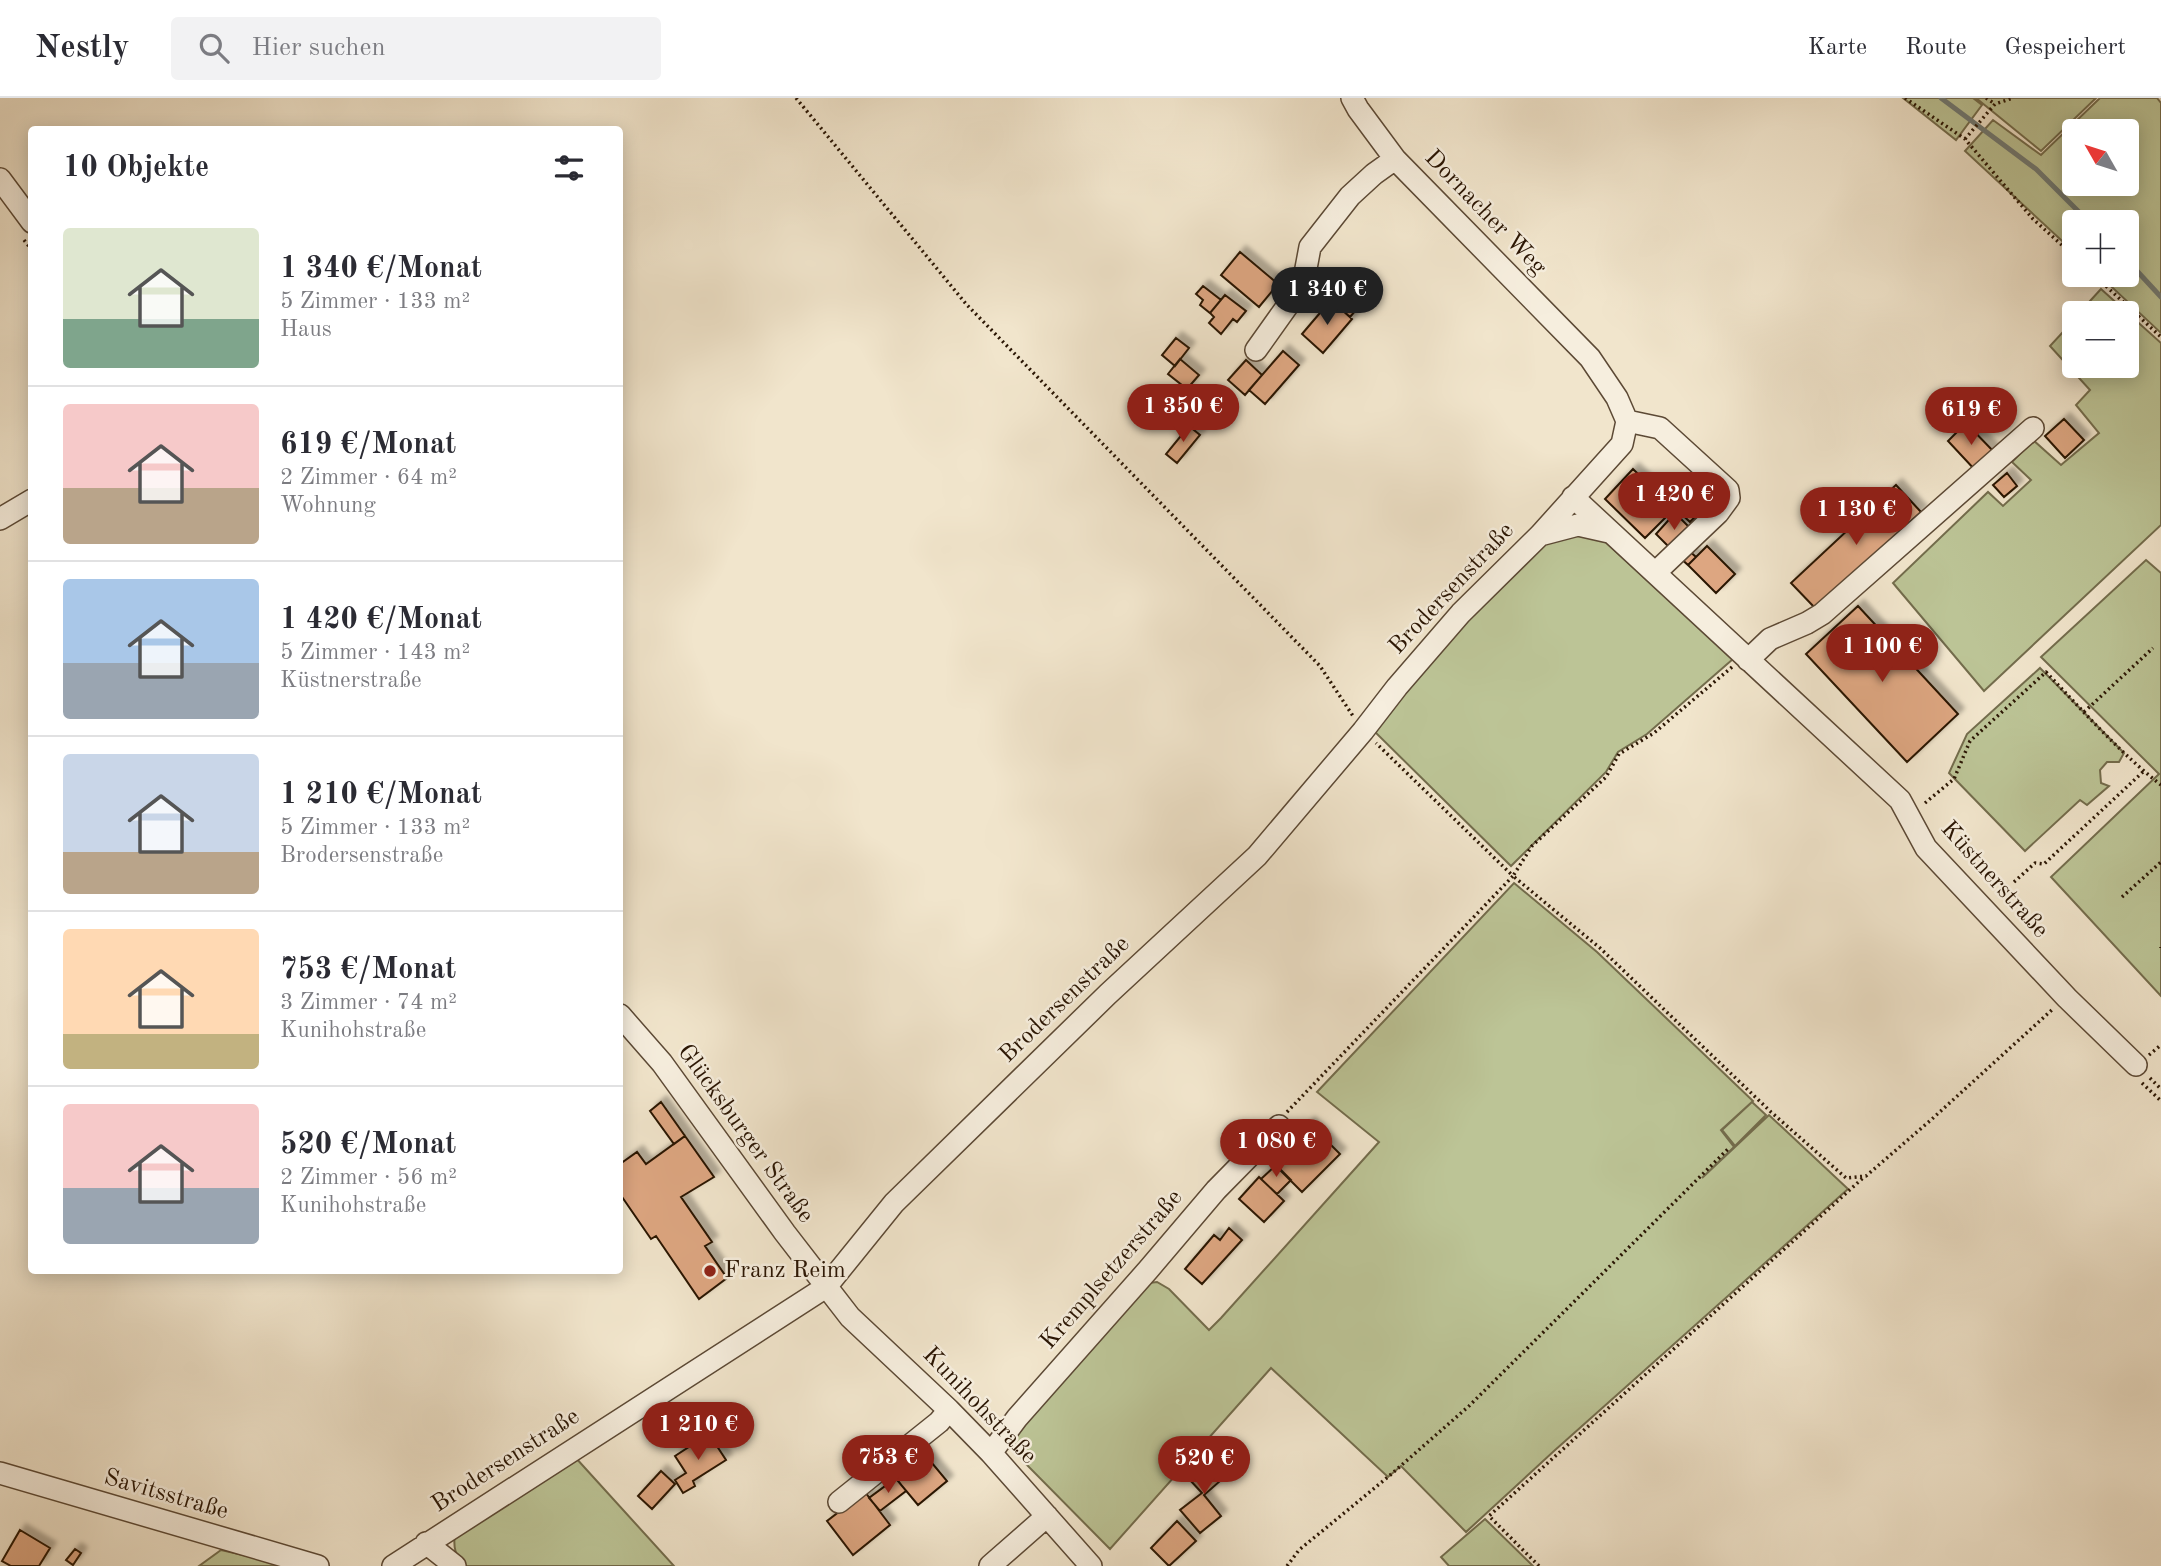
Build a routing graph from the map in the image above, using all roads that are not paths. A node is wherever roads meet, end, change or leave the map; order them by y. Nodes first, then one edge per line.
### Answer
1 (1352, 98) edge
2 (1395, 159) junction
3 (0, 179) edge
4 (28, 217) edge
5 (1256, 350) dead end
6 (1628, 421) junction
7 (2033, 428) dead end
8 (1573, 496) junction
9 (28, 502) edge
10 (0, 519) edge
11 (1612, 533) junction
12 (1540, 535) junction
13 (1655, 573) junction
14 (1748, 660) junction
15 (623, 1019) edge
16 (2136, 1065) dead end
17 (1279, 1126) road end
18 (826, 1287) junction
19 (949, 1410) junction
20 (990, 1453) junction
21 (0, 1473) edge
22 (839, 1503) dead end
23 (1047, 1516) junction
24 (426, 1543) junction
25 (318, 1566) edge
26 (393, 1566) edge
27 (454, 1566) edge
28 (989, 1566) edge
29 (1090, 1566) edge

1 - 2 street, Dornacher Weg
2 - 5 street
2 - 6 street, Dornacher Weg
3 - 4 street
6 - 8 street, Brodersenstraße
6 - 13 street
7 - 14 street
8 - 11 street, Küstnerstraße
8 - 12 street, Brodersenstraße
9 - 10 street
11 - 12 street
11 - 13 street, Küstnerstraße
12 - 18 street, Brodersenstraße
13 - 14 street, Küstnerstraße
14 - 16 street, Küstnerstraße
15 - 18 street, Glücksburger Straße
17 - 20 street, Kremplsetzerstraße
18 - 19 street, Kunihohstraße
18 - 24 street, Brodersenstraße
19 - 20 street, Kunihohstraße
19 - 22 street
20 - 23 street, Kunihohstraße
21 - 25 street, Savitsstraße
23 - 28 street
23 - 29 street, Kunihohstraße
24 - 26 street, Brodersenstraße
24 - 27 street

